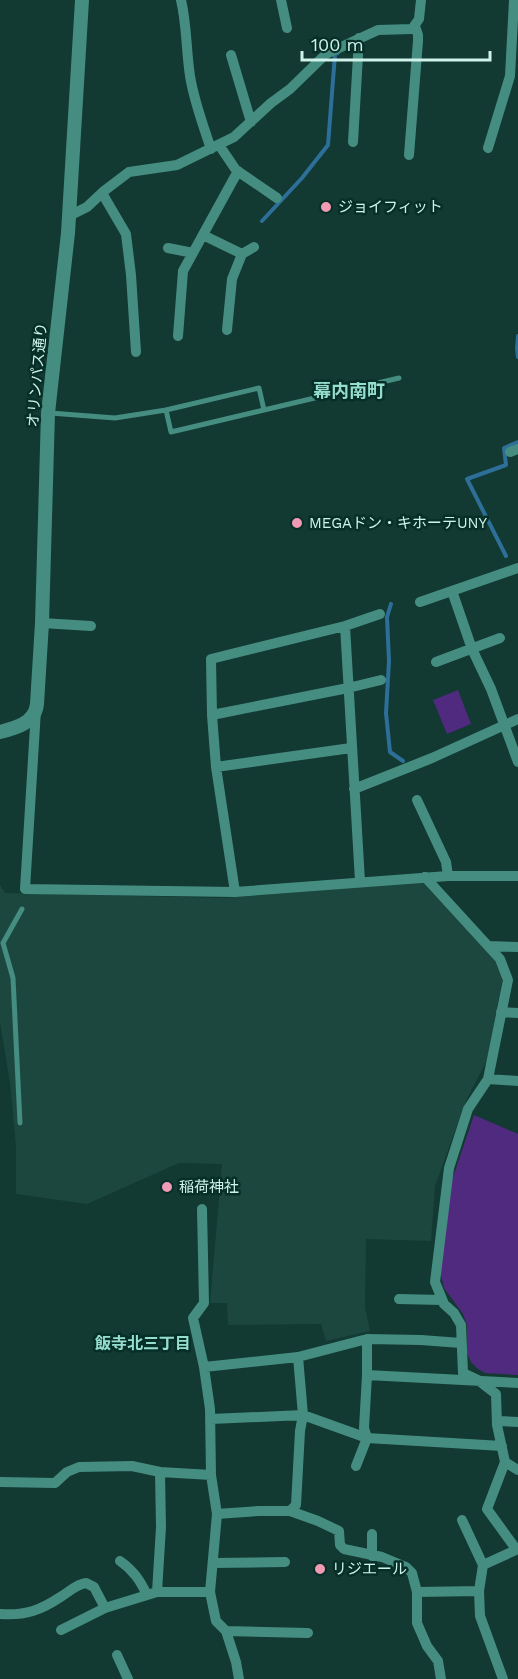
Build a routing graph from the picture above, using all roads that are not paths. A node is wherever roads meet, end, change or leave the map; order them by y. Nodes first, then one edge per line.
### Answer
1 (82, 0) edge
2 (181, 0) edge
3 (280, 0) edge
4 (421, 0) edge
5 (514, 0) edge
6 (415, 26) junction
7 (287, 28) dead end
8 (359, 38) junction
9 (231, 55) dead end
10 (251, 122) junction
11 (353, 142) dead end
12 (215, 147) junction
13 (488, 148) dead end
14 (409, 155) dead end
15 (237, 171) junction
16 (102, 193) junction
17 (277, 198) dead end
18 (69, 216) junction
19 (202, 235) junction
20 (254, 247) dead end
21 (168, 248) dead end
22 (193, 253) junction
23 (242, 254) junction
24 (227, 330) dead end
25 (178, 336) dead end
26 (136, 352) dead end
27 (399, 378) dead end
28 (166, 410) junction
29 (264, 410) junction
30 (48, 413) junction
31 (518, 568) edge
32 (452, 591) junction
33 (420, 602) dead end
34 (380, 614) dead end
35 (42, 623) junction
36 (91, 626) dead end
37 (345, 626) junction
38 (500, 638) dead end
39 (472, 649) junction
40 (436, 662) dead end
41 (381, 680) dead end
42 (348, 688) junction
43 (36, 710) junction
44 (212, 715) junction
45 (518, 719) edge
46 (505, 726) junction
47 (0, 732) edge
48 (351, 748) junction
49 (518, 762) edge
50 (216, 767) junction
51 (354, 789) junction
52 (417, 800) dead end
53 (448, 876) junction
54 (518, 876) edge
55 (426, 877) junction
56 (360, 881) junction
57 (235, 892) junction
58 (22, 909) dead end
59 (2, 944) edge
60 (489, 946) junction
61 (518, 947) edge
62 (501, 1012) junction
63 (518, 1013) edge
64 (488, 1079) junction
65 (518, 1081) edge
66 (20, 1124) dead end
67 (202, 1209) dead end
68 (399, 1299) dead end
69 (442, 1300) junction
70 (367, 1339) junction
71 (461, 1343) junction
72 (298, 1357) junction
73 (204, 1367) junction
74 (367, 1375) junction
75 (478, 1380) junction
76 (518, 1383) edge
77 (303, 1415) junction
78 (211, 1419) junction
79 (497, 1421) junction
80 (518, 1422) edge
81 (367, 1438) junction
82 (502, 1446) junction
83 (505, 1462) junction
84 (356, 1466) dead end
85 (518, 1470) edge
86 (160, 1472) junction
87 (211, 1475) junction
88 (0, 1482) edge
89 (290, 1511) junction
90 (217, 1514) junction
91 (462, 1520) dead end
92 (372, 1534) dead end
93 (517, 1549) edge
94 (372, 1556) junction
95 (120, 1561) dead end
96 (285, 1562) dead end
97 (213, 1563) junction
98 (483, 1565) junction
99 (479, 1591) junction
100 (210, 1592) junction
101 (417, 1592) junction
102 (152, 1593) junction
103 (105, 1608) junction
104 (0, 1614) edge
105 (61, 1630) dead end
106 (226, 1631) junction
107 (309, 1633) dead end
108 (117, 1655) dead end
109 (128, 1679) edge
110 (239, 1679) edge
111 (441, 1679) edge
112 (503, 1679) edge

1 - 18 street, オリンパス通り
2 - 12 street
3 - 7 street
4 - 6 street
5 - 13 street
6 - 8 street
6 - 14 street
8 - 10 street
8 - 11 street
9 - 10 street
10 - 12 street
12 - 15 street
12 - 16 street
15 - 17 street
15 - 19 street
16 - 18 street
16 - 26 street
18 - 30 street, オリンパス通り
19 - 22 street
19 - 23 street
20 - 23 street
21 - 22 street
22 - 25 street
23 - 24 street
27 - 29 lane
28 - 29 lane
28 - 29 lane
28 - 30 lane
30 - 35 street, オリンパス通り
31 - 32 street
32 - 33 street
32 - 39 street
34 - 37 street
35 - 36 street
35 - 43 street, オリンパス通り
37 - 42 street
37 - 44 street
38 - 39 street
39 - 40 street
39 - 46 street
41 - 42 street
42 - 44 street
42 - 48 street
43 - 47 street
43 - 57 street
44 - 50 street
45 - 46 street
46 - 49 street
46 - 51 street
48 - 50 street
48 - 51 street
50 - 57 street
51 - 56 street
52 - 53 street
53 - 54 street
53 - 55 street
55 - 56 street
55 - 60 street
56 - 57 street
58 - 59 lane
59 - 66 lane
60 - 61 street
60 - 62 street
62 - 63 street
62 - 64 street
64 - 65 street
64 - 69 street
67 - 73 street
68 - 69 street
69 - 71 street
70 - 71 street
70 - 72 street
70 - 74 street
71 - 75 street
72 - 73 street
72 - 77 street
73 - 78 street
74 - 75 street
74 - 81 street
75 - 76 street
75 - 79 street
77 - 78 street
77 - 81 street
77 - 89 street
78 - 87 street
79 - 80 street
79 - 82 street
81 - 82 street
81 - 84 street
82 - 83 street
83 - 85 street
83 - 93 street
86 - 87 street
86 - 88 street
86 - 102 street
87 - 90 street
89 - 90 street
89 - 94 street
90 - 97 street
91 - 98 street
92 - 94 street
93 - 98 street
94 - 101 street
95 - 102 street
96 - 97 street
97 - 100 street
98 - 99 street
99 - 101 street
99 - 112 street
100 - 102 street
100 - 106 street
101 - 111 street
102 - 103 street
103 - 104 street
103 - 105 street
106 - 107 street
106 - 110 street
108 - 109 street

